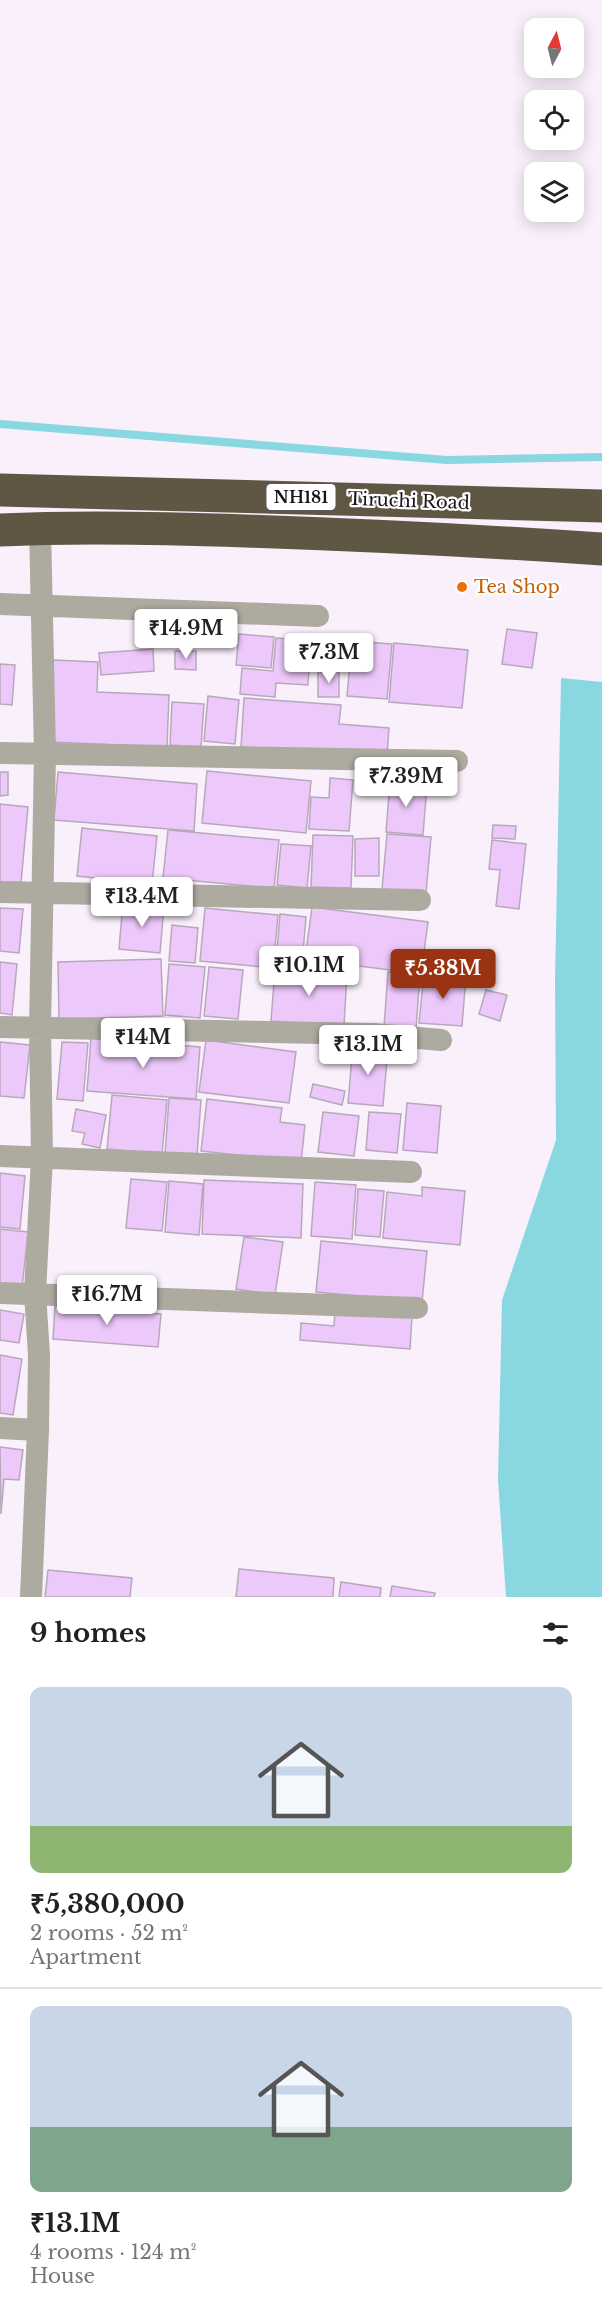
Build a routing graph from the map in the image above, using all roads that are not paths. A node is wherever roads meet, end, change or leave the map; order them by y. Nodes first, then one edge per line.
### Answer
1 (0, 490) edge
2 (602, 506) edge
3 (40, 528) junction
4 (0, 530) edge
5 (602, 549) edge
6 (0, 604) edge
7 (41, 605) junction
8 (318, 616) dead end
9 (0, 753) edge
10 (45, 753) junction
11 (457, 760) dead end
12 (0, 892) edge
13 (42, 894) junction
14 (420, 900) dead end
15 (0, 1027) edge
16 (40, 1029) junction
17 (441, 1040) dead end
18 (0, 1156) edge
19 (42, 1157) junction
20 (411, 1172) dead end
21 (0, 1293) edge
22 (35, 1293) junction
23 (417, 1308) dead end
24 (0, 1428) edge
25 (38, 1430) junction
26 (31, 1597) edge

1 - 2 highway, Tiruchi Road / NH181
3 - 4 highway, NH181
3 - 5 highway, NH181
3 - 7 street
6 - 7 street
7 - 8 street
7 - 10 street
9 - 10 street
10 - 11 street
10 - 13 street
12 - 13 street
13 - 14 street
13 - 16 street
15 - 16 street
16 - 17 street
16 - 19 street
18 - 19 street
19 - 20 street
19 - 22 street
21 - 22 street
22 - 23 street
22 - 25 street
24 - 25 street
25 - 26 street

